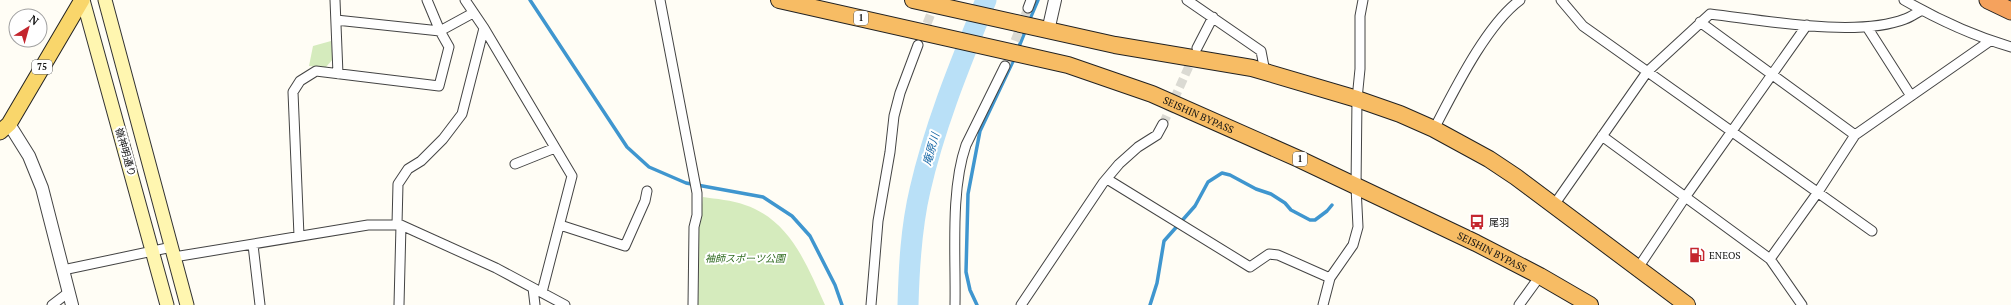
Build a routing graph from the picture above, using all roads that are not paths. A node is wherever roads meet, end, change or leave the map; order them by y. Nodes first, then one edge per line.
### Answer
1 (82, 0) edge
2 (105, 0) edge
3 (335, 0) edge
4 (427, 0) edge
5 (465, 0) edge
6 (660, 0) edge
7 (779, 0) edge
8 (913, 0) edge
9 (1055, 0) edge
10 (1188, 0) edge
11 (1363, 0) edge
12 (1520, 0) edge
13 (1561, 0) edge
14 (1904, 0) edge
15 (1988, 0) edge
16 (1922, 10) junction
17 (2011, 11) edge
18 (473, 13) junction
19 (1213, 17) junction
20 (336, 20) junction
21 (1700, 22) junction
22 (1807, 25) junction
23 (1867, 27) junction
24 (484, 28) junction
25 (440, 31) junction
26 (1048, 31) junction
27 (1990, 41) junction
28 (918, 44) tunnel mouth
29 (2011, 47) edge
30 (1197, 48) tunnel mouth
31 (1005, 66) tunnel mouth
32 (1265, 72) junction
33 (1648, 72) junction
34 (338, 74) junction
35 (1773, 75) junction
36 (1911, 96) junction
37 (1357, 99) junction
38 (1163, 124) tunnel mouth
39 (4, 128) edge
40 (1434, 129) junction
41 (1732, 132) junction
42 (1855, 135) junction
43 (1602, 136) junction
44 (555, 148) junction
45 (515, 164) dead end
46 (1107, 179) junction
47 (1356, 187) junction
48 (647, 191) dead end
49 (1818, 192) junction
50 (1686, 196) junction
51 (1554, 204) junction
52 (399, 224) junction
53 (560, 225) junction
54 (1872, 231) dead end
55 (299, 236) junction
56 (253, 245) junction
57 (153, 252) junction
58 (173, 252) junction
59 (1770, 259) junction
60 (1638, 268) junction
61 (63, 270) junction
62 (1540, 276) junction
63 (1330, 278) junction
64 (533, 288) junction
65 (68, 292) junction
66 (542, 292) junction
67 (52, 305) edge
68 (72, 305) edge
69 (167, 305) edge
70 (187, 305) edge
71 (260, 305) edge
72 (399, 305) edge
73 (535, 305) edge
74 (565, 305) edge
75 (693, 305) edge
76 (872, 305) edge
77 (955, 305) edge
78 (1021, 305) edge
79 (1323, 305) edge
80 (1519, 305) edge
81 (1590, 305) edge
82 (1687, 305) edge
83 (1802, 305) edge

1 - 39 main road, 75
1 - 57 main road, 嶺神明通り
2 - 58 main road, 嶺神明通り
3 - 20 street
4 - 25 street
5 - 18 street
6 - 75 street
7 - 47 highway, SEISHIN BYPASS / 1
8 - 26 highway
9 - 26 street
10 - 19 street
11 - 37 street
12 - 40 street
13 - 33 street
14 - 16 street
15 - 17 highway
16 - 23 street
16 - 27 street
18 - 24 street
18 - 25 street
19 - 30 street
19 - 32 street
20 - 25 street
20 - 34 street
21 - 22 street
21 - 33 street
21 - 35 street
22 - 23 street
22 - 35 street
23 - 36 street
24 - 44 street
24 - 52 street
25 - 34 street
26 - 32 highway
27 - 29 street
27 - 36 street
28 - 76 street
31 - 77 street
32 - 37 highway
33 - 41 street
33 - 43 street
34 - 55 street
35 - 41 street
35 - 42 street
36 - 42 street
37 - 40 highway
37 - 47 street
38 - 46 street
39 - 61 street
40 - 51 highway
41 - 49 street
41 - 50 street
42 - 49 street
43 - 50 street
43 - 51 street
44 - 45 street
44 - 53 street
46 - 63 street
46 - 78 street
47 - 62 highway, SEISHIN BYPASS / 1
47 - 63 street
48 - 53 street
49 - 54 street
49 - 59 street
50 - 59 street
50 - 60 street
51 - 60 highway
52 - 55 street
52 - 64 street
52 - 72 street
53 - 66 street
55 - 56 street
56 - 58 street
56 - 71 street
57 - 58 street
57 - 61 street
57 - 69 main road, 嶺神明通り
58 - 70 main road, 嶺神明通り
59 - 83 street
60 - 82 highway
61 - 65 street
62 - 80 street
62 - 81 highway, SEISHIN BYPASS / 1
63 - 79 street
64 - 66 street
64 - 73 street
65 - 67 street
65 - 68 street
66 - 74 street

